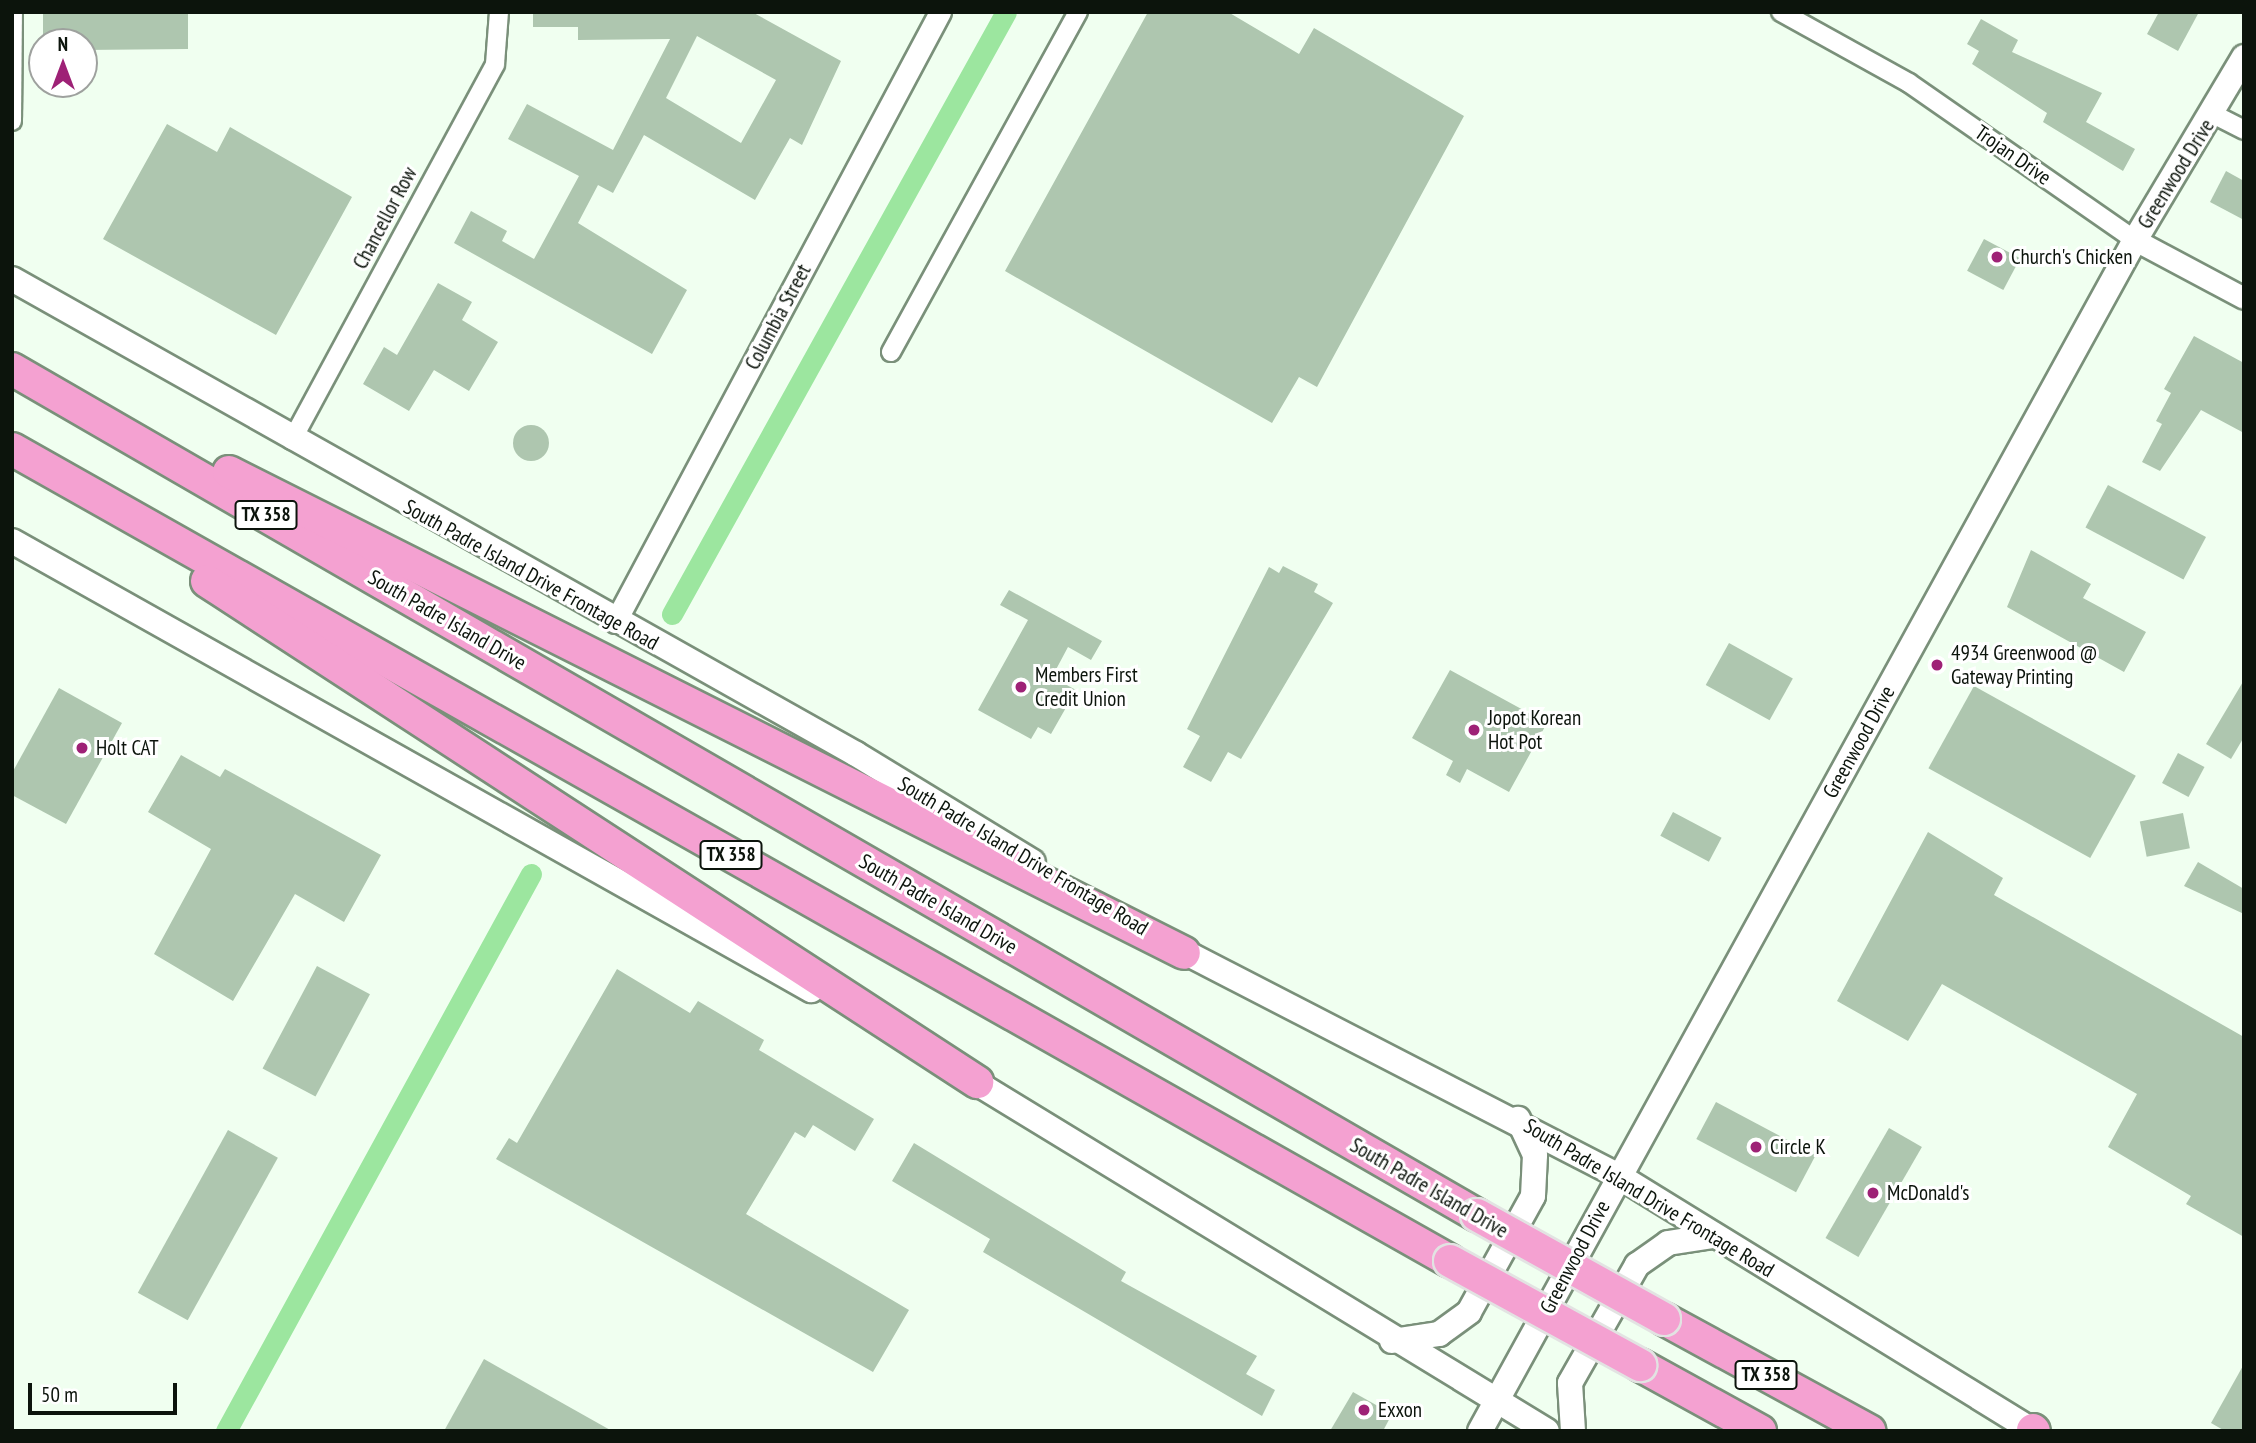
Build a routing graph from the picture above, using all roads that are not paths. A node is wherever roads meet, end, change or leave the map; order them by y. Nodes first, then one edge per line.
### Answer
1 (13, 12) edge
2 (499, 12) edge
3 (940, 12) edge
4 (1078, 12) edge
5 (1781, 12) edge
6 (2244, 57) edge
7 (2213, 114) junction
8 (12, 121) edge
9 (2244, 130) edge
10 (2136, 240) junction
11 (12, 279) edge
12 (2244, 298) edge
13 (891, 352) dead end
14 (12, 362) edge
15 (12, 369) edge
16 (292, 440) junction
17 (12, 449) edge
18 (12, 455) edge
19 (12, 541) edge
20 (615, 622) junction
21 (1184, 953) junction
22 (977, 1082) junction
23 (1518, 1119) junction
24 (1619, 1176) junction
25 (1713, 1236) junction
26 (1392, 1341) junction
27 (1496, 1404) junction
28 (1480, 1431) edge
29 (1547, 1431) edge
30 (1573, 1431) edge
31 (1760, 1431) edge
32 (1869, 1431) edge
33 (2033, 1431) edge

1 - 8 street
2 - 16 street, Chancellor Row
3 - 20 street, Columbia Street
4 - 13 street
5 - 10 street, Trojan Drive
6 - 7 main road, Greenwood Drive
7 - 9 street
7 - 10 main road, Greenwood Drive
10 - 12 street, Trojan Drive
10 - 24 main road, Greenwood Drive
11 - 16 main road, South Padre Island Drive Frontage Road
14 - 21 highway
15 - 32 highway, South Padre Island Drive / TX 358, bridge
16 - 20 main road, South Padre Island Drive Frontage Road
17 - 31 highway, TX 358, bridge
18 - 22 highway
19 - 22 main road
20 - 21 main road, South Padre Island Drive Frontage Road
21 - 23 main road, South Padre Island Drive Frontage Road
22 - 26 main road
23 - 24 main road, South Padre Island Drive Frontage Road
23 - 26 main road
24 - 25 main road, South Padre Island Drive Frontage Road
24 - 27 main road, Greenwood Drive
25 - 30 main road
25 - 33 main road, South Padre Island Drive Frontage Road
26 - 27 main road
27 - 28 main road, Greenwood Drive
27 - 29 main road

